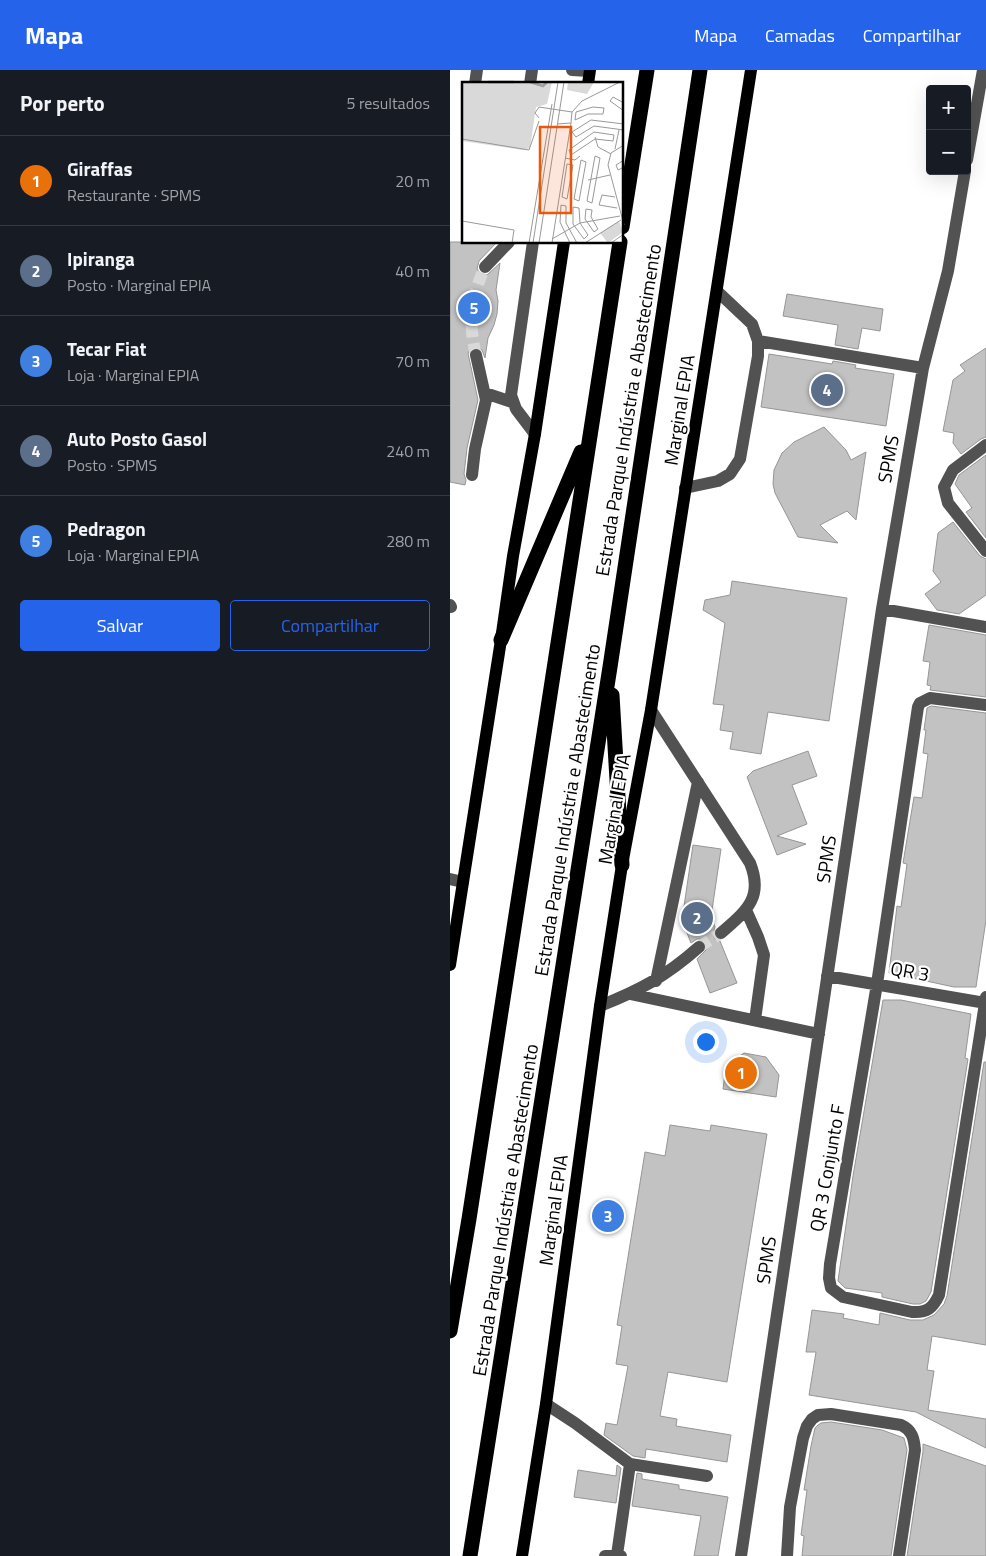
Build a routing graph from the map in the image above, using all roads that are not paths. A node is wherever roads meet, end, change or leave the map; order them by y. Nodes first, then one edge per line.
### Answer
1 (572, 70) edge
2 (648, 70) edge
3 (700, 70) edge
4 (751, 70) edge
5 (983, 70) edge
6 (589, 75) edge
7 (971, 138) edge
8 (964, 175) edge
9 (624, 215) edge
10 (507, 244) edge
11 (533, 244) edge
12 (564, 244) edge
13 (620, 244) edge
14 (485, 267) tunnel mouth
15 (717, 291) junction
16 (758, 341) junction
17 (476, 355) tunnel mouth
18 (923, 368) junction
19 (485, 393) junction
20 (512, 402) junction
21 (590, 430) junction
22 (535, 434) junction
23 (986, 446) edge
24 (472, 475) dead end
25 (685, 488) junction
26 (986, 551) edge
27 (882, 609) junction
28 (986, 627) edge
29 (501, 640) junction
30 (610, 667) junction
31 (986, 705) edge
32 (651, 710) junction
33 (698, 782) junction
34 (622, 865) junction
35 (450, 879) edge
36 (463, 882) junction
37 (746, 910) junction
38 (722, 933) tunnel mouth
39 (699, 948) tunnel mouth
40 (450, 966) edge
41 (827, 976) junction
42 (656, 981) junction
43 (877, 984) junction
44 (630, 994) junction
45 (986, 1001) edge
46 (600, 1006) junction
47 (755, 1020) junction
48 (819, 1034) junction
49 (450, 1331) edge
50 (546, 1404) junction
51 (630, 1464) junction
52 (707, 1476) dead end
53 (470, 1556) edge
54 (522, 1556) edge
55 (614, 1556) edge
56 (741, 1556) edge
57 (787, 1556) edge
58 (899, 1556) edge

1 - 6 street
2 - 9 highway, Estrada Parque Indústria e Abastecimento
3 - 30 highway, Estrada Parque Indústria e Abastecimento
4 - 15 main road, Marginal EPIA
5 - 7 street
8 - 18 street, SPMS
10 - 14 street
11 - 20 street
12 - 22 main road
13 - 21 highway, Estrada Parque Indústria e Abastecimento
15 - 16 street
15 - 25 main road, Marginal EPIA
16 - 18 street
16 - 25 street
17 - 19 street
18 - 27 street, SPMS
19 - 20 street
19 - 24 street
20 - 22 street
21 - 29 highway
21 - 49 highway, Estrada Parque Indústria e Abastecimento
22 - 29 main road
23 - 26 street
25 - 32 main road, Marginal EPIA
27 - 28 street
27 - 41 street, SPMS
29 - 36 main road
30 - 34 highway
30 - 53 highway, Estrada Parque Indústria e Abastecimento
31 - 43 street, QR 3 Conjunto F
32 - 33 street
32 - 34 main road, Marginal EPIA
33 - 37 street
33 - 42 street
34 - 46 main road, Marginal EPIA
35 - 36 street
36 - 40 main road
37 - 38 street
37 - 47 street
39 - 42 street
41 - 43 street, QR 3
41 - 48 street, SPMS
42 - 44 street
43 - 45 street, QR 3
43 - 45 street, QR 3 Conjunto F
44 - 46 street
44 - 47 street
46 - 50 main road, Marginal EPIA
47 - 48 street
48 - 56 street, SPMS
50 - 51 street
50 - 54 main road, Marginal EPIA
51 - 52 street
51 - 55 street
57 - 58 street

